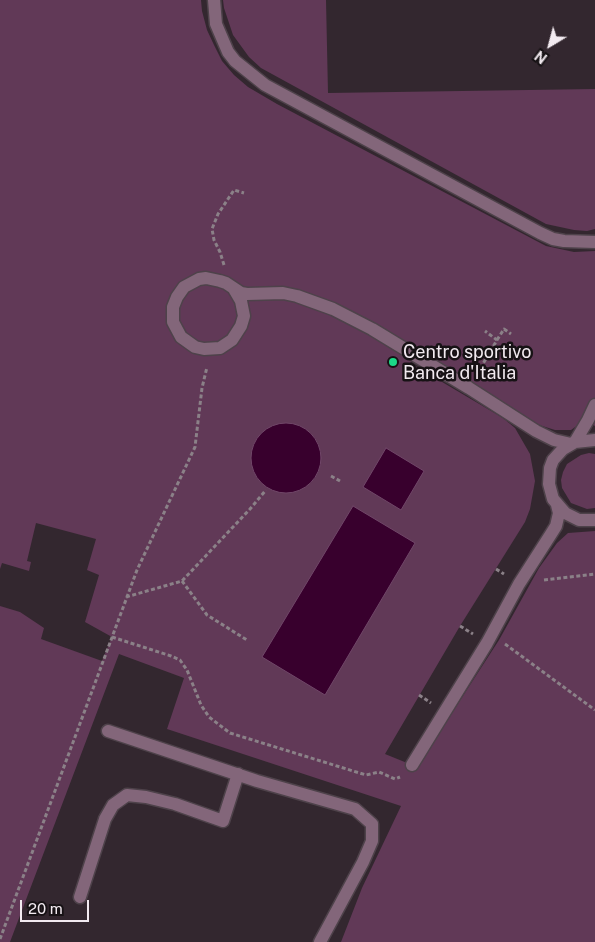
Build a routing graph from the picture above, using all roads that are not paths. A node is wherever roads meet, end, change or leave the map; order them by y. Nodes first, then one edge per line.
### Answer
1 (214, 0) edge
2 (595, 242) edge
3 (234, 288) junction
4 (266, 293) junction
5 (244, 316) junction
6 (595, 405) edge
7 (588, 420) junction
8 (536, 431) junction
9 (595, 440) edge
10 (573, 443) junction
11 (554, 460) junction
12 (557, 505) junction
13 (574, 518) junction
14 (595, 520) edge
15 (551, 534) junction
16 (108, 731) dead end
17 (412, 765) road end
18 (238, 774) junction
19 (80, 897) dead end
20 (320, 942) edge

1 - 2 lane
3 - 4 lane
3 - 5 lane
3 - 5 lane
4 - 5 lane
4 - 8 lane
6 - 7 lane
7 - 9 lane
7 - 10 lane
8 - 10 lane
8 - 11 lane
9 - 10 lane
10 - 11 lane
11 - 12 lane
12 - 13 lane
12 - 15 lane
13 - 14 lane
13 - 15 lane
15 - 17 lane
16 - 18 lane
18 - 19 lane
18 - 20 lane

